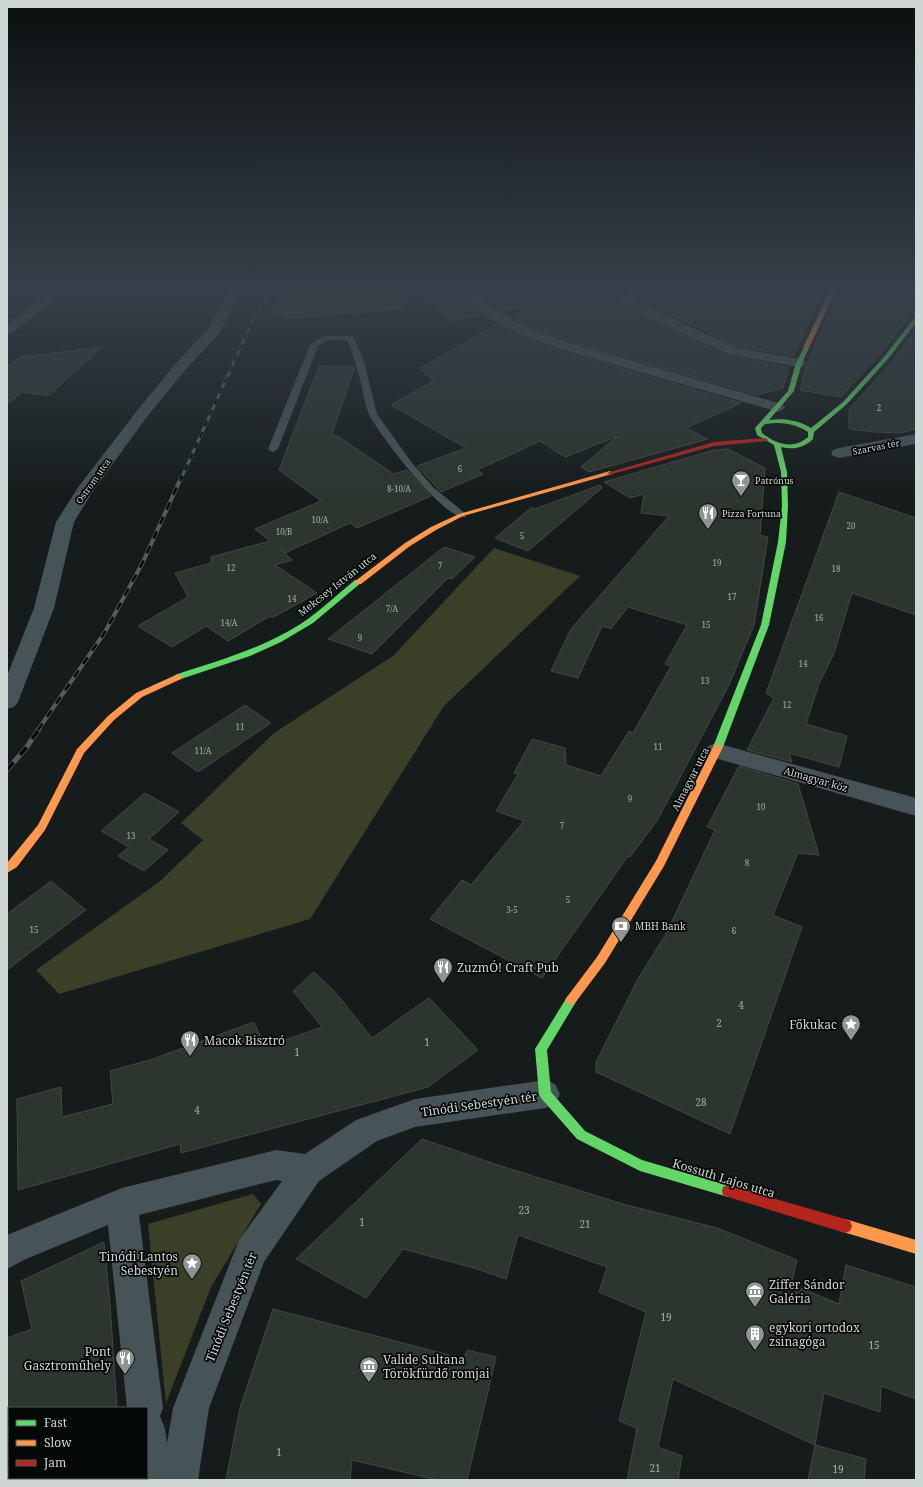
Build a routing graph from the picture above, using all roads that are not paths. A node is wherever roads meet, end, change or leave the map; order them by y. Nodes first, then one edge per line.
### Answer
1 (187, 359) edge
2 (308, 359) edge
3 (359, 359) edge
4 (612, 359) edge
5 (779, 359) edge
6 (801, 359) edge
7 (885, 359) edge
8 (799, 363) junction
9 (777, 407) junction
10 (757, 426) junction
11 (811, 431) junction
12 (730, 434) dead end
13 (914, 439) edge
14 (765, 440) junction
15 (777, 445) junction
16 (273, 449) dead end
17 (690, 450) junction
18 (840, 453) dead end
19 (461, 515) junction
20 (7, 702) edge
21 (716, 751) junction
22 (916, 807) edge
23 (7, 869) edge
24 (545, 1094) junction
25 (308, 1170) junction
26 (122, 1204) junction
27 (916, 1246) edge
28 (7, 1253) edge
29 (145, 1407) edge
30 (148, 1437) edge
31 (153, 1480) edge
32 (179, 1480) edge

1 - 20 street, Ostrom utca
2 - 16 lane
3 - 19 lane
4 - 9 street
5 - 8 street
6 - 8 street
7 - 11 street
8 - 9 street
9 - 10 street
10 - 11 street
10 - 14 street
11 - 15 street
12 - 17 street, Mekcsey István utca
13 - 18 street, Szarvas tér
14 - 15 street
14 - 17 street, Mekcsey István utca
15 - 21 street, Almagyar utca
17 - 19 street, Mekcsey István utca
19 - 23 street, Mekcsey István utca
21 - 22 street, Almagyar köz
21 - 24 street, Almagyar utca
24 - 25 street, Tinódi Sebestyén tér
24 - 27 street, Kossuth Lajos utca
25 - 26 street
25 - 32 street, Tinódi Sebestyén tér
26 - 28 street
26 - 29 street
30 - 31 street

